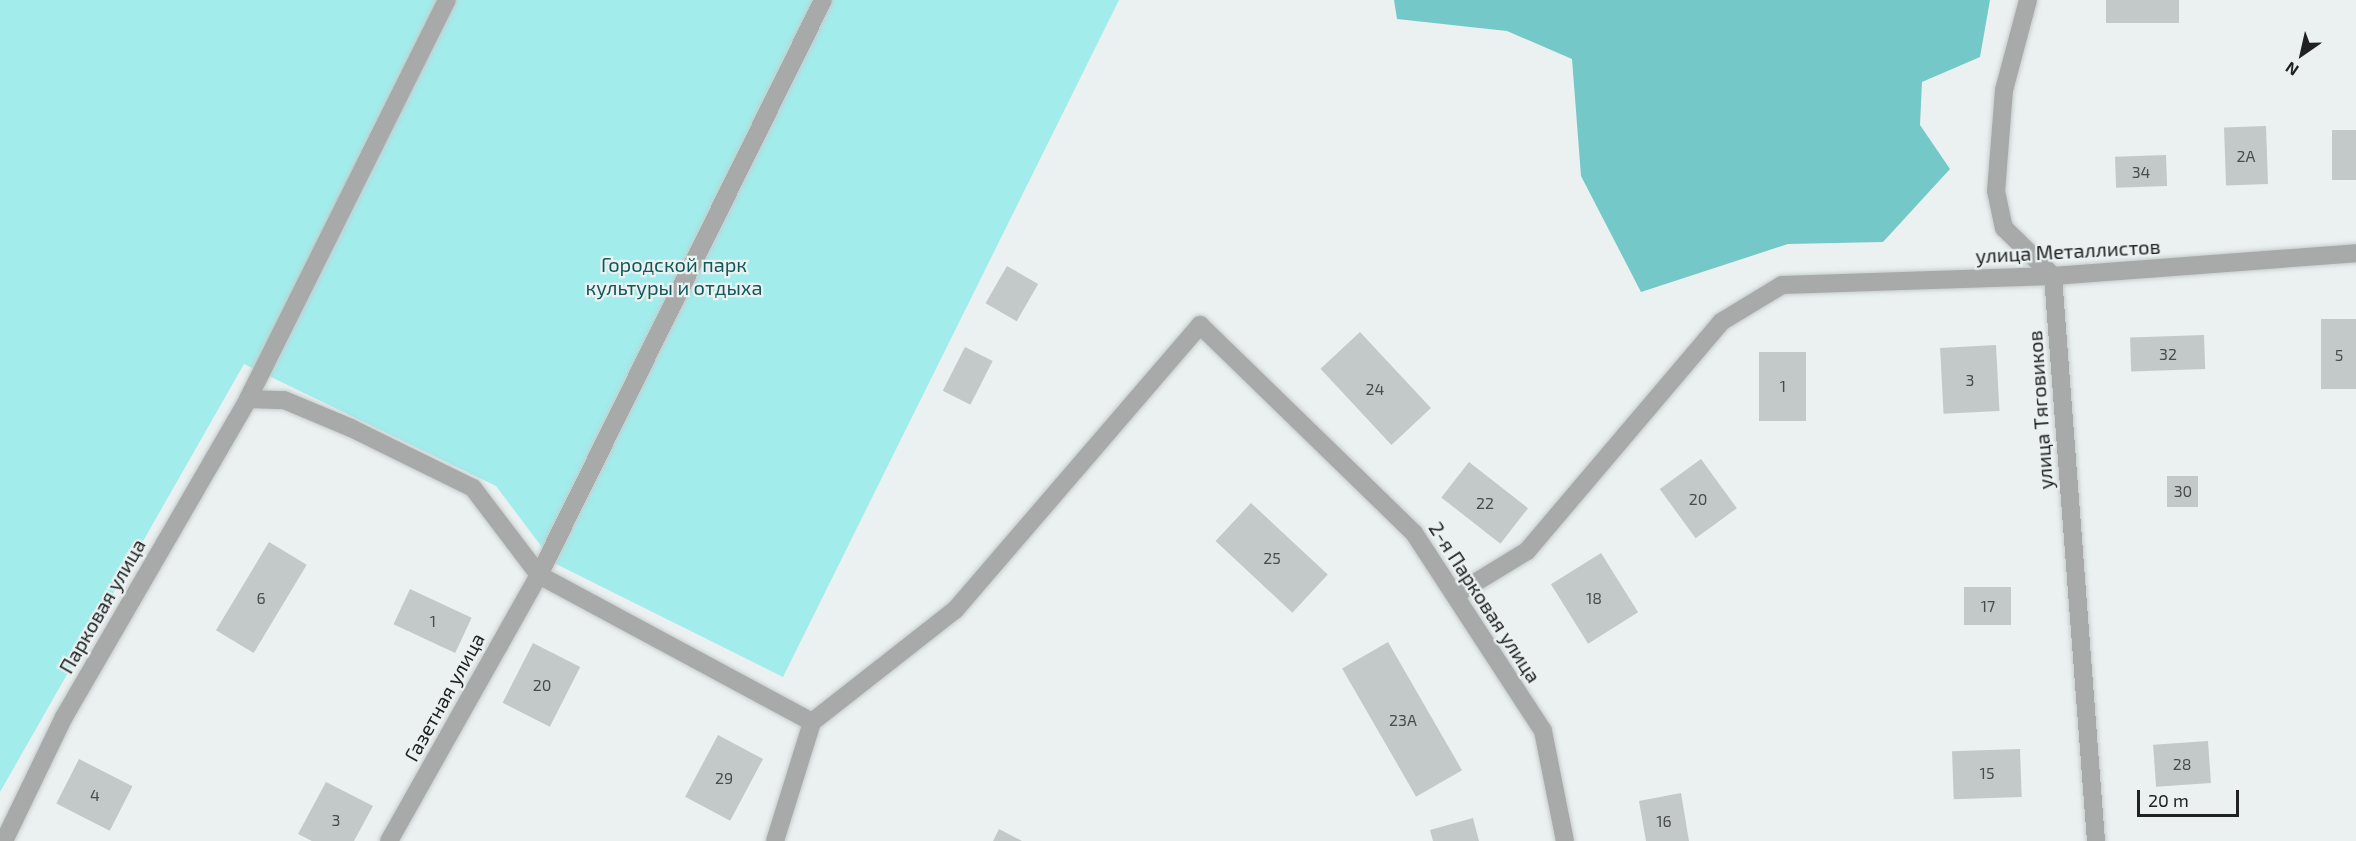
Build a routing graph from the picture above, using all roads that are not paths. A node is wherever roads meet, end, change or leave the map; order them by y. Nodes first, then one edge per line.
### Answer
1 (447, 0) edge
2 (823, 0) edge
3 (2028, 0) edge
4 (2356, 253) edge
5 (2053, 276) junction
6 (248, 399) junction
7 (539, 575) junction
8 (1455, 596) junction
9 (812, 722) junction
10 (4, 841) edge
11 (389, 841) edge
12 (775, 841) edge
13 (1565, 841) edge
14 (2096, 841) edge

1 - 6 street, Парковая улица
2 - 7 street, Газетная улица
3 - 5 street
4 - 5 street, улица Металлистов
5 - 8 street, улица Металлистов
5 - 14 street, улица Тяговиков
6 - 7 street
6 - 10 street, Парковая улица
7 - 9 street
7 - 11 street, Газетная улица
8 - 9 street, 2-я Парковая улица
8 - 13 street, 2-я Парковая улица
9 - 12 street

